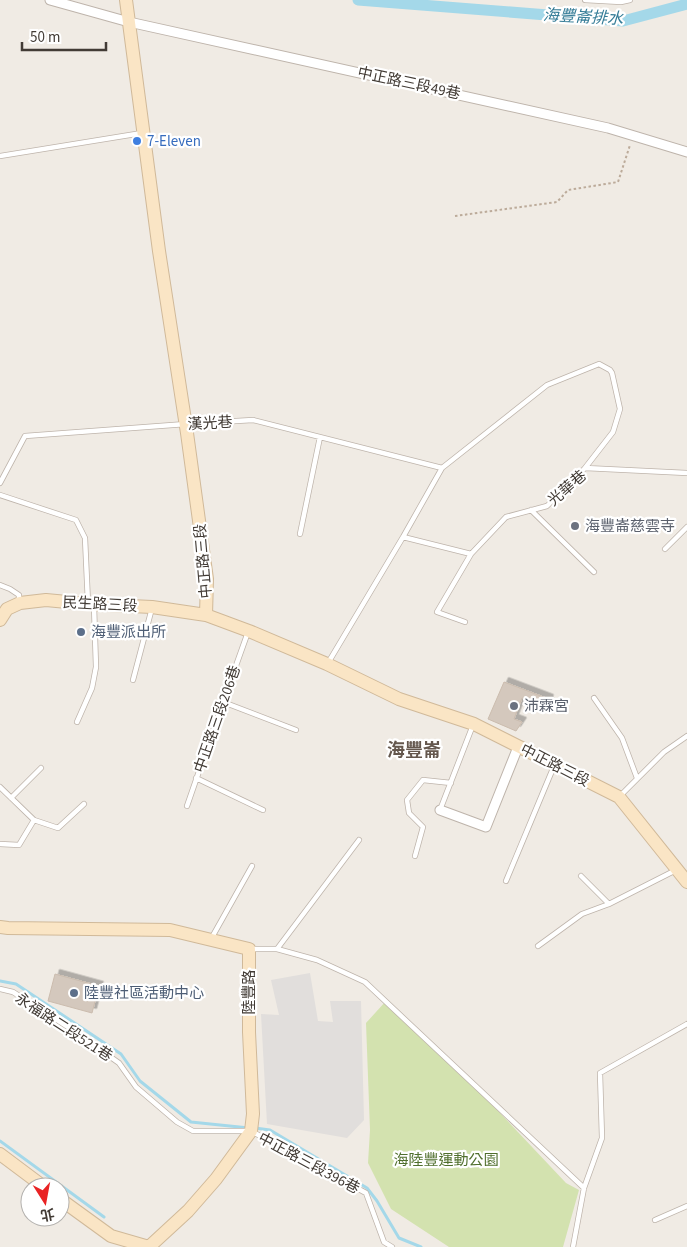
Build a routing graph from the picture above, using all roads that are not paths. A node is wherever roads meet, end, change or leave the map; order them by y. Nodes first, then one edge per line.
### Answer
1 (50, 0) edge
2 (585, 0) edge
3 (630, 0) edge
4 (127, 10) edge
5 (144, 133) junction
6 (687, 152) edge
7 (0, 156) edge
8 (186, 424) junction
9 (320, 437) junction
10 (442, 468) junction
11 (585, 468) junction
12 (687, 473) edge
13 (0, 483) edge
14 (0, 495) edge
15 (531, 510) junction
16 (687, 527) edge
17 (300, 534) dead end
18 (403, 537) junction
19 (665, 549) dead end
20 (471, 554) junction
21 (594, 572) dead end
22 (0, 585) edge
23 (20, 603) junction
24 (91, 604) junction
25 (152, 607) junction
26 (206, 615) junction
27 (0, 620) edge
28 (465, 622) dead end
29 (249, 631) junction
30 (327, 664) junction
31 (133, 680) dead end
32 (594, 698) dead end
33 (222, 702) junction
34 (77, 722) dead end
35 (474, 724) junction
36 (296, 730) dead end
37 (687, 736) edge
38 (518, 746) junction
39 (554, 765) junction
40 (41, 768) dead end
41 (196, 778) junction
42 (637, 778) junction
43 (451, 783) junction
44 (0, 787) edge
45 (619, 797) junction
46 (11, 798) junction
47 (84, 804) dead end
48 (187, 806) dead end
49 (263, 810) dead end
50 (440, 810) joint
51 (34, 820) junction
52 (359, 840) dead end
53 (0, 844) edge
54 (414, 856) dead end
55 (252, 866) dead end
56 (677, 869) junction
57 (581, 876) dead end
58 (506, 881) dead end
59 (687, 882) edge
60 (609, 904) junction
61 (0, 927) edge
62 (210, 940) junction
63 (538, 946) dead end
64 (249, 949) junction
65 (277, 949) junction
66 (0, 988) edge
67 (687, 1024) edge
68 (251, 1131) junction
69 (0, 1154) edge
70 (31, 1177) edge
71 (584, 1188) junction
72 (687, 1206) edge
73 (70, 1208) edge
74 (655, 1220) dead end
75 (110, 1242) edge
76 (149, 1247) edge
77 (392, 1247) edge
78 (573, 1247) edge

1 - 4 street, 中正路三段49巷
2 - 3 lane
4 - 5 street, 中正路三段
4 - 6 street, 中正路三段49巷
5 - 7 lane
5 - 8 street, 中正路三段
8 - 9 lane, 漢光巷
8 - 13 lane, 漢光巷
8 - 26 street, 中正路三段
9 - 10 lane, 漢光巷
9 - 17 lane
10 - 11 lane
10 - 18 lane
11 - 12 lane, 光華巷
11 - 15 lane, 光華巷
14 - 24 lane
15 - 20 lane, 光華巷
15 - 21 lane
16 - 19 lane
18 - 20 lane
18 - 30 lane
20 - 28 lane, 光華巷
22 - 23 lane
23 - 24 street, 民生路三段
23 - 27 street
24 - 25 street, 民生路三段
24 - 34 lane
25 - 26 street, 民生路三段
25 - 31 lane
26 - 29 street, 中正路三段
29 - 30 street, 中正路三段
29 - 33 lane, 中正路三段206巷
30 - 35 street, 中正路三段
32 - 42 lane
33 - 36 lane
33 - 41 lane, 中正路三段206巷
35 - 38 street, 中正路三段
35 - 43 lane
37 - 42 lane
38 - 39 street, 中正路三段
38 - 50 street
39 - 45 street, 中正路三段
39 - 58 lane
40 - 46 lane
41 - 48 lane, 中正路三段206巷
41 - 49 lane
42 - 45 lane
43 - 50 lane
43 - 54 lane
44 - 46 lane
45 - 56 street, 中正路三段
46 - 51 lane
47 - 51 lane
51 - 53 lane
52 - 65 lane
55 - 62 lane
56 - 59 street, 中正路三段
56 - 60 lane
57 - 60 lane
60 - 63 lane
61 - 62 street, 陸豐路
62 - 64 street, 陸豐路
64 - 65 lane
64 - 68 street, 陸豐路
65 - 71 lane
66 - 68 lane, 永福路二段521巷
67 - 71 lane
68 - 76 street
68 - 77 lane, 中正路三段396巷
69 - 70 street
71 - 78 lane
72 - 74 lane
73 - 75 street
75 - 76 street

